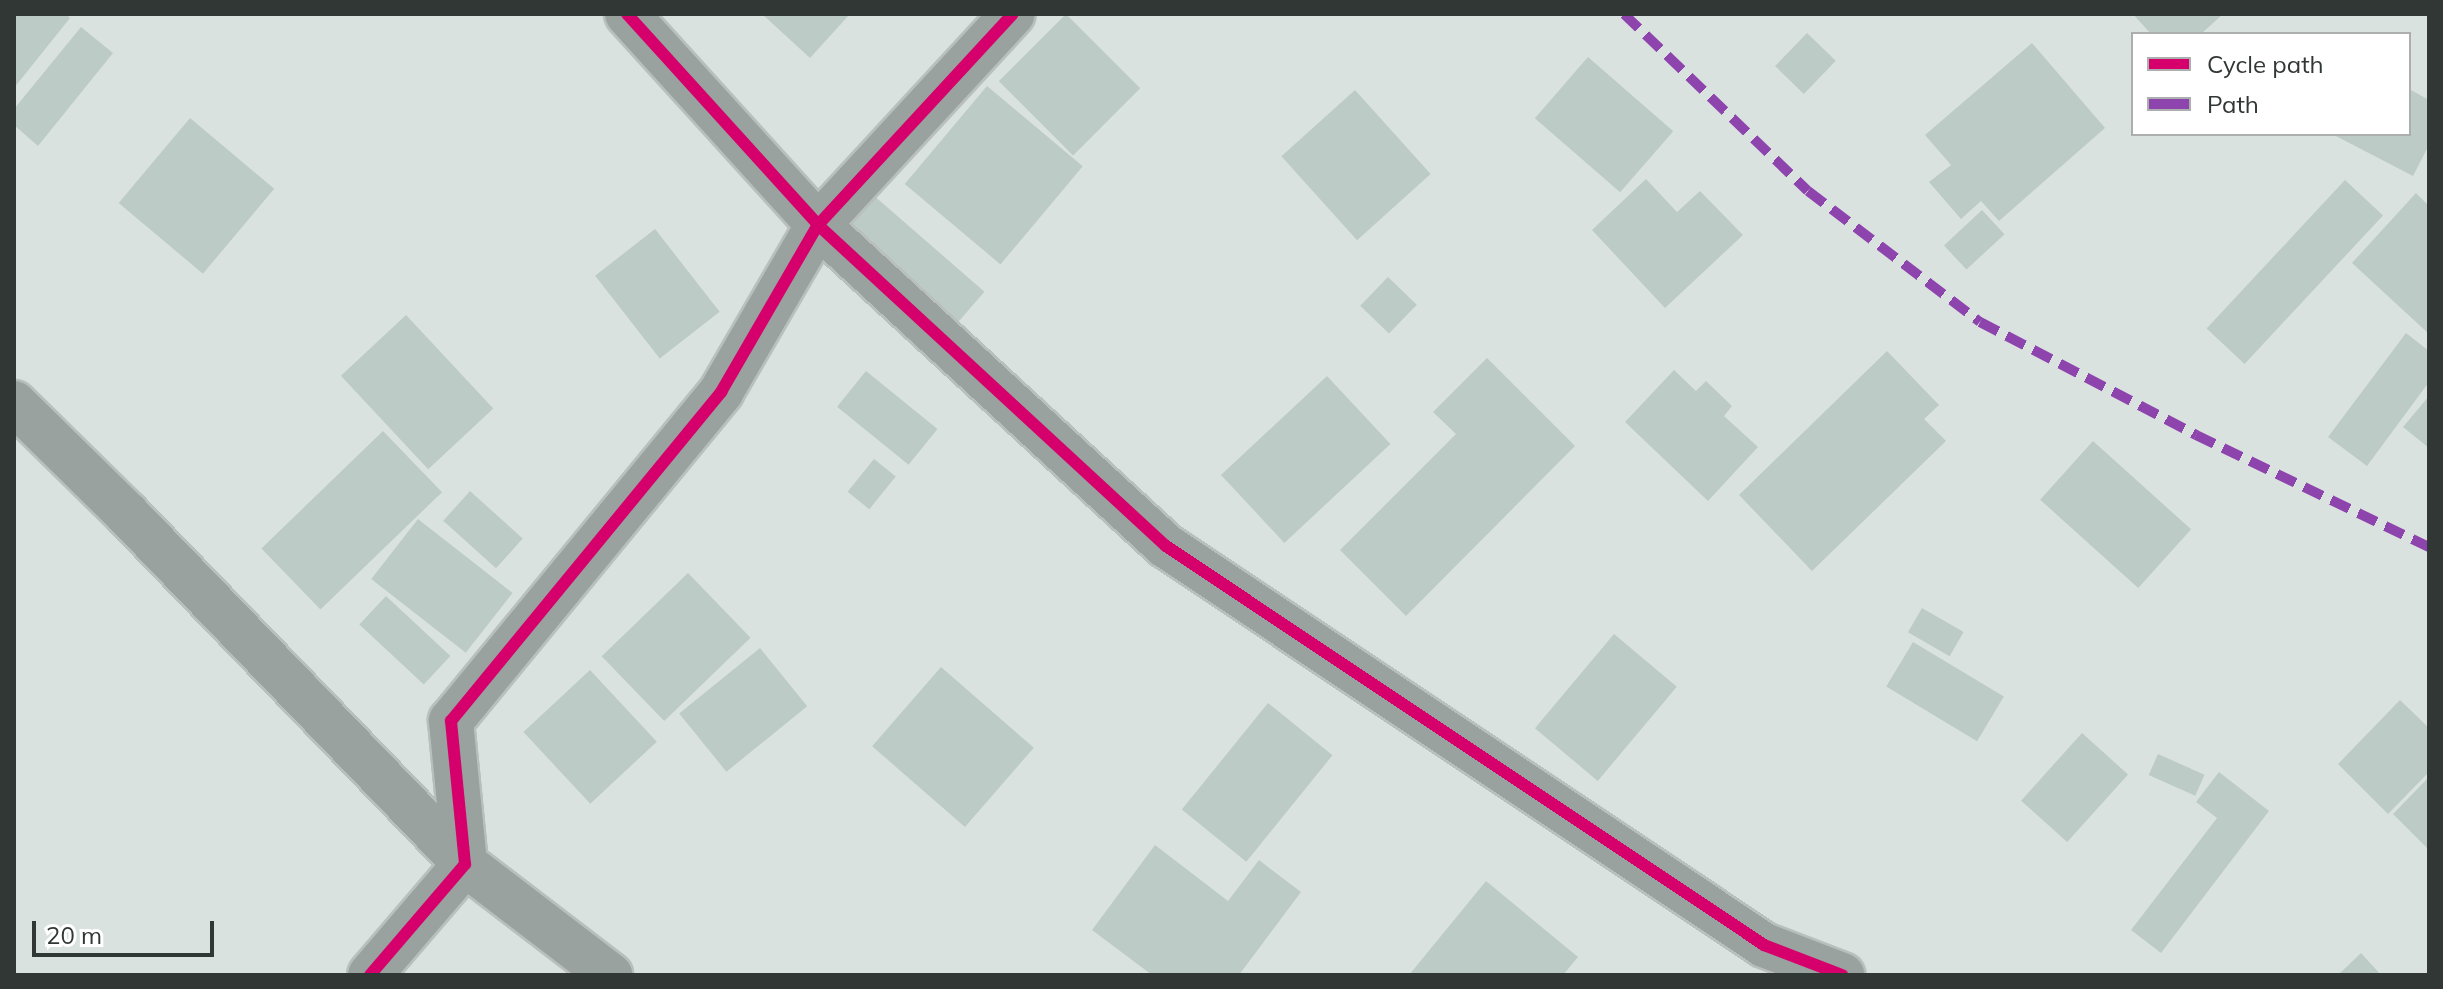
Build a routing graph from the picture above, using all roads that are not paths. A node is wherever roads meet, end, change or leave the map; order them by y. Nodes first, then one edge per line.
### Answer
1 (627, 14) edge
2 (1013, 14) edge
3 (818, 225) junction
4 (14, 403) edge
5 (465, 864) junction
6 (370, 975) edge
7 (610, 975) edge
8 (1842, 975) edge

1 - 3 street
2 - 3 street
3 - 5 street
3 - 8 street
4 - 5 street
5 - 6 street
5 - 7 street

